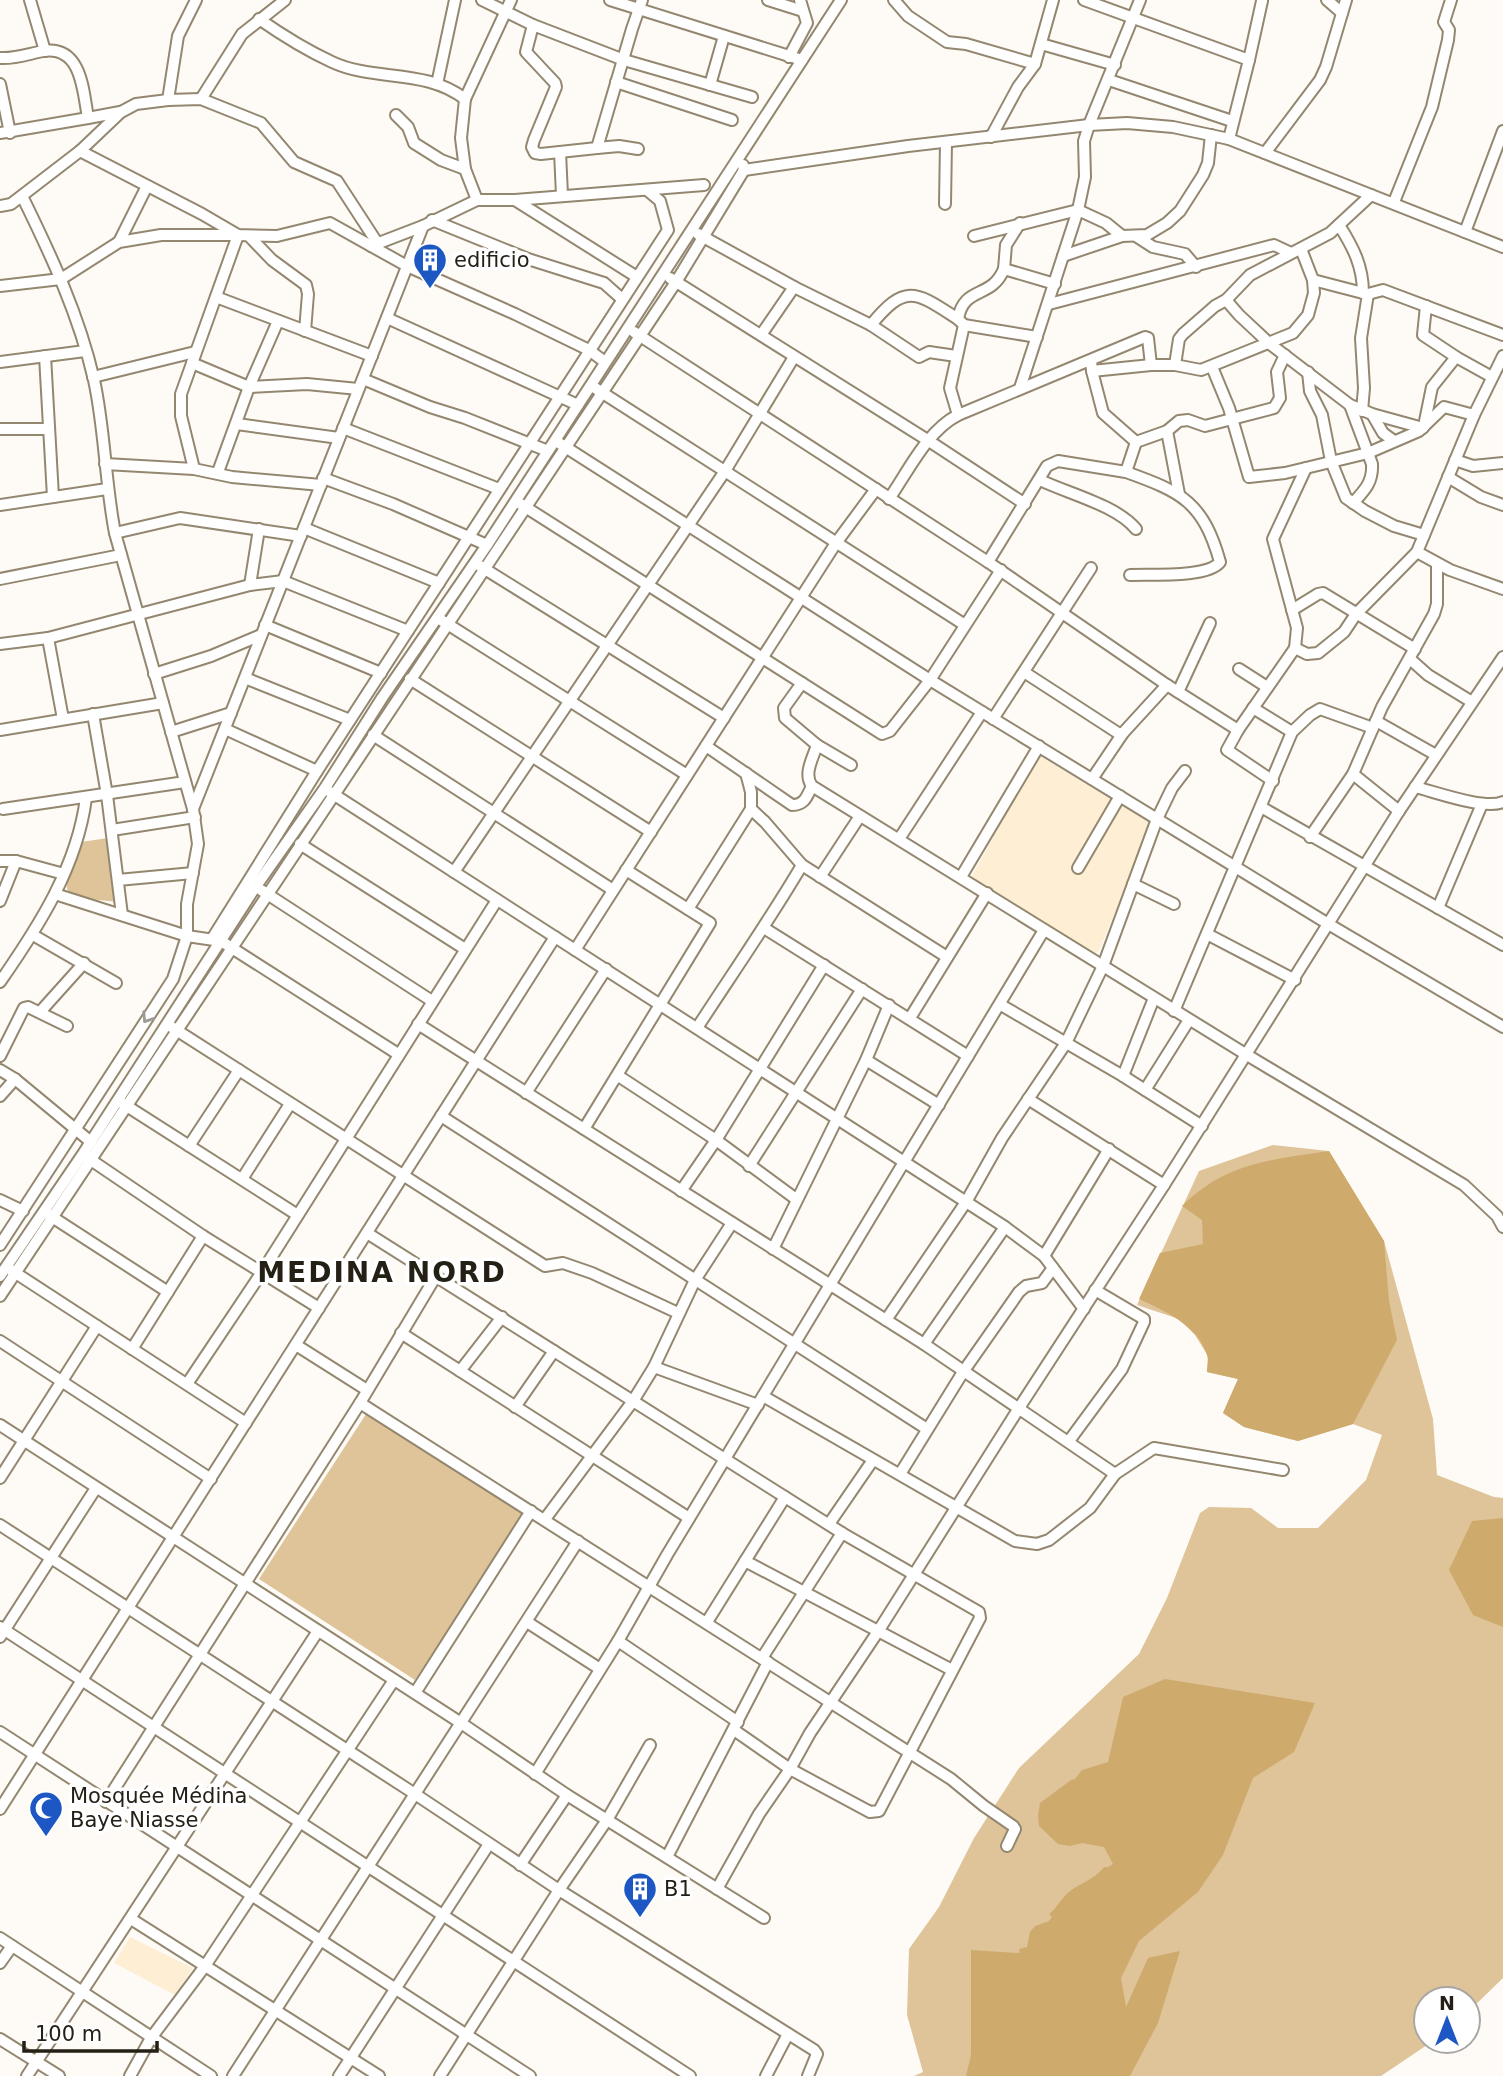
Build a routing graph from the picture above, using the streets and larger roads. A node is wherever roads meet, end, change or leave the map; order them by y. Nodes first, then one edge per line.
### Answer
1 (30, 0) edge
2 (196, 0) edge
3 (285, 0) edge
4 (455, 0) edge
5 (482, 0) edge
6 (511, 0) edge
7 (610, 0) edge
8 (768, 0) edge
9 (841, 0) edge
10 (894, 0) edge
11 (1053, 0) edge
12 (1084, 0) edge
13 (1140, 0) edge
14 (1262, 0) edge
15 (1326, 0) edge
16 (1346, 0) edge
17 (1451, 0) edge
18 (641, 4) edge
19 (802, 6) edge
20 (504, 11) junction
21 (1342, 13) junction
22 (1133, 17) junction
23 (258, 19) junction
24 (533, 25) junction
25 (724, 36) junction
26 (1041, 44) junction
27 (45, 51) junction
28 (789, 57) junction
29 (0, 58) edge
30 (624, 60) junction
31 (802, 60) junction
32 (1249, 60) junction
33 (1035, 64) junction
34 (1115, 65) junction
35 (1110, 80) junction
36 (616, 82) junction
37 (0, 84) edge
38 (437, 84) junction
39 (710, 85) junction
40 (752, 97) dead end
41 (201, 99) junction
42 (465, 99) junction
43 (169, 100) junction
44 (121, 112) junction
45 (396, 115) dead end
46 (88, 118) junction
47 (732, 120) dead end
48 (1232, 121) junction
49 (1089, 125) junction
50 (1503, 131) edge
51 (5, 133) edge
52 (1210, 135) junction
53 (991, 137) junction
54 (1229, 139) junction
55 (946, 142) junction
56 (597, 148) junction
57 (638, 149) dead end
58 (80, 151) junction
59 (560, 152) junction
60 (741, 152) junction
61 (1265, 153) junction
62 (465, 169) junction
63 (744, 170) junction
64 (704, 185) dead end
65 (147, 186) junction
66 (647, 190) junction
67 (562, 195) junction
68 (1371, 195) junction
69 (22, 196) junction
70 (477, 201) junction
71 (514, 201) junction
72 (1394, 202) junction
73 (945, 204) dead end
74 (0, 206) edge
75 (1078, 210) junction
76 (428, 223) junction
77 (1020, 223) junction
78 (1339, 225) junction
79 (691, 229) junction
80 (1465, 232) junction
81 (243, 236) junction
82 (974, 236) dead end
83 (1122, 236) junction
84 (1136, 236) junction
85 (704, 238) junction
86 (119, 242) junction
87 (374, 245) junction
88 (1503, 247) edge
89 (1296, 251) junction
90 (1063, 256) junction
91 (407, 267) junction
92 (1196, 267) junction
93 (1004, 269) junction
94 (662, 273) junction
95 (637, 277) junction
96 (61, 279) junction
97 (1312, 280) junction
98 (676, 282) junction
99 (1055, 284) junction
100 (0, 286) edge
101 (793, 287) junction
102 (1365, 293) junction
103 (216, 297) junction
104 (622, 299) junction
105 (1226, 300) junction
106 (1049, 304) junction
107 (1426, 306) junction
108 (387, 318) junction
109 (278, 321) junction
110 (961, 322) junction
111 (870, 325) junction
112 (629, 328) junction
113 (305, 331) junction
114 (639, 335) junction
115 (761, 335) junction
116 (1503, 335) edge
117 (1037, 337) junction
118 (1270, 344) junction
119 (589, 350) junction
120 (85, 351) junction
121 (1285, 355) junction
122 (45, 356) junction
123 (372, 356) junction
124 (956, 356) junction
125 (794, 357) junction
126 (1456, 357) junction
127 (193, 358) junction
128 (1503, 358) edge
129 (0, 362) edge
130 (605, 362) junction
131 (1151, 365) junction
132 (1175, 365) junction
133 (1091, 366) junction
134 (1212, 367) junction
135 (1308, 372) junction
136 (93, 377) junction
137 (1492, 377) junction
138 (360, 384) junction
139 (590, 385) junction
140 (249, 387) junction
141 (1020, 388) junction
142 (601, 392) junction
143 (560, 396) junction
144 (1430, 398) junction
145 (578, 405) junction
146 (1350, 405) junction
147 (1444, 407) junction
148 (759, 412) junction
149 (1367, 412) junction
150 (958, 415) junction
151 (1474, 415) junction
152 (1231, 417) junction
153 (237, 424) junction
154 (1423, 427) junction
155 (0, 429) edge
156 (49, 429) junction
157 (1167, 431) junction
158 (341, 433) junction
159 (1383, 433) junction
160 (929, 440) junction
161 (1394, 441) junction
162 (1136, 442) junction
163 (530, 443) junction
164 (556, 446) junction
165 (1381, 447) junction
166 (1368, 453) junction
167 (1455, 460) junction
168 (1331, 461) junction
169 (1503, 463) edge
170 (105, 464) junction
171 (1489, 466) junction
172 (1306, 468) junction
173 (194, 469) junction
174 (725, 471) junction
175 (218, 472) junction
176 (1126, 472) junction
177 (1503, 475) edge
178 (1448, 477) junction
179 (1040, 481) junction
180 (322, 482) junction
181 (107, 489) junction
182 (499, 489) junction
183 (876, 489) junction
184 (1179, 494) junction
185 (53, 496) junction
186 (889, 499) junction
187 (1353, 503) junction
188 (520, 504) junction
189 (1025, 504) junction
190 (0, 505) edge
191 (1503, 505) edge
192 (687, 523) junction
193 (259, 529) junction
194 (1136, 529) dead end
195 (302, 532) junction
196 (115, 533) junction
197 (1424, 535) junction
198 (470, 536) junction
199 (836, 543) junction
200 (487, 545) junction
201 (1417, 552) junction
202 (121, 555) junction
203 (988, 562) junction
204 (1437, 564) junction
205 (479, 566) junction
206 (1091, 568) dead end
207 (1001, 570) junction
208 (1130, 575) dead end
209 (0, 579) edge
210 (283, 581) junction
211 (439, 583) junction
212 (647, 584) junction
213 (250, 585) junction
214 (1503, 589) edge
215 (801, 597) junction
216 (1292, 610) junction
217 (1063, 613) junction
218 (138, 614) junction
219 (1356, 614) junction
220 (442, 621) junction
221 (1210, 623) dead end
222 (965, 625) junction
223 (263, 630) junction
224 (408, 631) junction
225 (48, 638) junction
226 (0, 644) edge
227 (607, 645) junction
228 (1295, 648) junction
229 (1413, 654) junction
230 (763, 657) junction
231 (1501, 664) edge
232 (1239, 669) dead end
233 (1024, 672) junction
234 (381, 673) junction
235 (154, 674) junction
236 (244, 678) junction
237 (410, 679) junction
238 (930, 680) junction
239 (802, 684) junction
240 (1167, 685) junction
241 (1267, 687) junction
242 (1178, 692) junction
243 (569, 701) junction
244 (1472, 702) junction
245 (163, 703) junction
246 (1253, 708) junction
247 (982, 712) junction
248 (231, 713) junction
249 (93, 714) junction
250 (724, 718) junction
251 (63, 719) junction
252 (993, 719) junction
253 (350, 720) junction
254 (1374, 725) junction
255 (225, 729) junction
256 (0, 730) edge
257 (1238, 730) junction
258 (171, 732) junction
259 (1292, 732) junction
260 (1122, 733) junction
261 (373, 735) junction
262 (817, 745) junction
263 (706, 746) junction
264 (1039, 746) junction
265 (1436, 755) junction
266 (533, 757) junction
267 (851, 765) dead end
268 (317, 771) junction
269 (1185, 771) dead end
270 (746, 773) junction
271 (1353, 774) junction
272 (687, 775) junction
273 (1092, 779) junction
274 (1273, 781) junction
275 (185, 782) junction
276 (812, 786) junction
277 (1415, 787) junction
278 (329, 791) junction
279 (107, 795) junction
280 (1120, 796) junction
281 (86, 798) junction
282 (1502, 803) edge
283 (1482, 804) junction
284 (1261, 807) junction
285 (3, 809) dead end
286 (751, 809) junction
287 (1399, 811) junction
288 (194, 813) junction
289 (494, 814) junction
290 (860, 816) junction
291 (1157, 819) junction
292 (112, 830) junction
293 (650, 832) junction
294 (1310, 837) junction
295 (899, 839) junction
296 (300, 844) junction
297 (0, 861) edge
298 (16, 861) junction
299 (802, 865) junction
300 (1236, 867) junction
301 (1364, 867) junction
302 (1078, 868) dead end
303 (626, 870) junction
304 (454, 872) junction
305 (193, 873) junction
306 (64, 874) junction
307 (820, 877) junction
308 (961, 877) junction
309 (118, 880) junction
310 (1133, 884) junction
311 (256, 886) junction
312 (613, 890) junction
313 (987, 893) junction
314 (55, 894) junction
315 (267, 894) junction
316 (497, 900) junction
317 (0, 901) edge
318 (1174, 904) dead end
319 (1438, 908) junction
320 (688, 909) junction
321 (122, 915) junction
322 (1330, 925) junction
323 (764, 928) junction
324 (1044, 930) junction
325 (1207, 934) junction
326 (33, 935) junction
327 (187, 936) junction
328 (555, 937) junction
329 (222, 942) junction
330 (1503, 945) edge
331 (465, 949) junction
332 (575, 950) junction
333 (947, 957) junction
334 (84, 963) junction
335 (824, 965) junction
336 (1103, 966) junction
337 (606, 969) junction
338 (173, 979) junction
339 (1295, 980) junction
340 (0, 982) edge
341 (116, 983) dead end
342 (862, 989) junction
343 (1154, 998) junction
344 (182, 999) junction
345 (432, 1001) junction
346 (659, 1004) junction
347 (889, 1005) junction
348 (1001, 1005) junction
349 (1174, 1010) junction
350 (40, 1012) junction
351 (910, 1018) junction
352 (1189, 1020) junction
353 (166, 1023) junction
354 (418, 1024) junction
355 (67, 1026) dead end
356 (1503, 1027) edge
357 (697, 1028) junction
358 (177, 1030) junction
359 (1066, 1043) junction
360 (398, 1054) junction
361 (1247, 1055) junction
362 (0, 1056) edge
363 (968, 1056) junction
364 (866, 1060) junction
365 (476, 1061) junction
366 (759, 1068) junction
367 (0, 1070) edge
368 (239, 1070) junction
369 (1123, 1076) junction
370 (616, 1077) junction
371 (15, 1079) junction
372 (1145, 1090) junction
373 (796, 1092) junction
374 (526, 1093) junction
375 (0, 1097) edge
376 (1028, 1099) junction
377 (121, 1103) junction
378 (290, 1104) junction
379 (939, 1105) junction
380 (441, 1116) junction
381 (837, 1118) junction
382 (1202, 1126) junction
383 (75, 1129) junction
384 (584, 1129) junction
385 (346, 1138) junction
386 (716, 1140) junction
387 (91, 1142) junction
388 (189, 1146) junction
389 (1109, 1149) junction
390 (87, 1157) junction
391 (904, 1162) junction
392 (749, 1166) junction
393 (405, 1175) junction
394 (242, 1179) junction
395 (1164, 1185) junction
396 (681, 1191) junction
397 (796, 1199) junction
398 (0, 1200) edge
399 (966, 1202) junction
400 (23, 1211) junction
401 (48, 1214) junction
402 (296, 1214) junction
403 (732, 1223) junction
404 (1005, 1227) junction
405 (1503, 1227) edge
406 (367, 1233) junction
407 (203, 1236) junction
408 (0, 1245) edge
409 (773, 1249) junction
410 (0, 1251) edge
411 (1044, 1256) junction
412 (1053, 1268) junction
413 (8, 1269) edge
414 (262, 1272) junction
415 (436, 1276) junction
416 (695, 1280) junction
417 (830, 1285) junction
418 (1095, 1290) junction
419 (168, 1292) junction
420 (0, 1296) edge
421 (319, 1308) junction
422 (1084, 1309) junction
423 (678, 1313) junction
424 (502, 1317) junction
425 (886, 1320) junction
426 (97, 1326) junction
427 (401, 1334) junction
428 (0, 1341) edge
429 (795, 1343) junction
430 (924, 1344) junction
431 (296, 1345) junction
432 (132, 1349) junction
433 (554, 1351) junction
434 (654, 1367) junction
435 (460, 1371) junction
436 (963, 1372) junction
437 (62, 1381) junction
438 (187, 1384) junction
439 (367, 1390) junction
440 (633, 1401) junction
441 (760, 1401) junction
442 (360, 1402) junction
443 (515, 1407) junction
444 (1019, 1408) junction
445 (246, 1423) junction
446 (0, 1425) edge
447 (928, 1429) junction
448 (24, 1441) junction
449 (1069, 1441) junction
450 (591, 1458) junction
451 (725, 1459) junction
452 (873, 1460) junction
453 (1283, 1469) dead end
454 (900, 1474) junction
455 (1115, 1474) junction
456 (0, 1478) edge
457 (211, 1479) junction
458 (96, 1488) junction
459 (785, 1497) junction
460 (956, 1507) junction
461 (531, 1511) junction
462 (689, 1518) junction
463 (545, 1519) junction
464 (829, 1524) junction
465 (0, 1525) edge
466 (842, 1533) junction
467 (173, 1538) junction
468 (578, 1541) junction
469 (50, 1558) junction
470 (745, 1561) junction
471 (913, 1575) junction
472 (244, 1583) junction
473 (649, 1586) junction
474 (804, 1592) junction
475 (128, 1608) junction
476 (527, 1622) junction
477 (707, 1622) junction
478 (879, 1630) junction
479 (318, 1631) junction
480 (2, 1632) edge
481 (618, 1641) junction
482 (199, 1654) junction
483 (765, 1660) junction
484 (600, 1669) junction
485 (952, 1670) junction
486 (81, 1680) junction
487 (394, 1680) junction
488 (415, 1693) junction
489 (272, 1702) junction
490 (830, 1703) junction
491 (461, 1723) junction
492 (736, 1726) junction
493 (153, 1727) junction
494 (0, 1732) edge
495 (649, 1745) dead end
496 (347, 1750) junction
497 (908, 1751) junction
498 (33, 1754) junction
499 (790, 1769) junction
500 (225, 1773) junction
501 (535, 1773) junction
502 (415, 1794) junction
503 (567, 1795) junction
504 (106, 1802) junction
505 (0, 1809) edge
506 (607, 1820) junction
507 (300, 1822) junction
508 (489, 1844) junction
509 (1007, 1846) dead end
510 (177, 1848) junction
511 (667, 1857) junction
512 (520, 1865) junction
513 (368, 1866) junction
514 (718, 1889) junction
515 (559, 1890) junction
516 (251, 1896) junction
517 (444, 1916) junction
518 (764, 1918) dead end
519 (131, 1919) junction
520 (0, 1938) edge
521 (320, 1941) junction
522 (12, 1946) junction
523 (514, 1962) junction
524 (0, 1964) edge
525 (205, 1966) junction
526 (396, 1990) junction
527 (83, 1992) junction
528 (275, 2011) junction
529 (788, 2034) junction
530 (466, 2036) junction
531 (151, 2038) junction
532 (0, 2039) edge
533 (351, 2059) junction
534 (36, 2061) junction
535 (687, 2075) edge
536 (27, 2076) edge
537 (59, 2076) edge
538 (131, 2076) edge
539 (211, 2076) edge
540 (233, 2076) edge
541 (339, 2076) edge
542 (379, 2076) edge
543 (440, 2076) edge
544 (530, 2076) edge
545 (766, 2076) edge
546 (808, 2076) edge

1 - 27 street
2 - 43 street
3 - 23 street
4 - 38 street
5 - 20 street
6 - 20 street
7 - 18 street
8 - 19 street
9 - 31 street
10 - 33 street
11 - 26 street
12 - 22 street
13 - 22 street
14 - 32 street
15 - 21 street
16 - 21 street
17 - 72 street
18 - 25 street
18 - 30 street
19 - 28 street
20 - 24 street
20 - 42 street
21 - 61 street
22 - 32 street
22 - 34 street
23 - 38 street
23 - 41 street
24 - 30 street
24 - 59 street
25 - 28 street
25 - 39 street
26 - 33 street
26 - 34 street
27 - 29 street
27 - 46 street
28 - 31 street
30 - 36 street
30 - 39 street
31 - 60 street
32 - 48 street
33 - 53 street
34 - 35 street
35 - 48 street
35 - 49 street
36 - 47 street
36 - 56 street
37 - 51 street
38 - 42 street
39 - 40 street
41 - 43 street
41 - 87 street
42 - 62 street
43 - 44 street
44 - 46 street
44 - 58 street
45 - 62 street
46 - 51 street
48 - 54 street
49 - 52 street
49 - 53 street
49 - 75 street
50 - 80 street
52 - 54 street
52 - 84 street
53 - 55 street
54 - 61 street
55 - 63 street
55 - 73 street
56 - 57 street
56 - 59 street
58 - 65 street
58 - 69 street
59 - 67 street
60 - 63 street
60 - 79 street
61 - 68 street
62 - 70 street
63 - 85 street
64 - 66 street
65 - 81 street
65 - 86 street
66 - 67 street
66 - 95 street
67 - 71 street
68 - 72 street
68 - 78 street
69 - 74 street
69 - 96 street
70 - 71 street
70 - 76 street
71 - 95 street
72 - 80 street
75 - 77 street
75 - 83 street
75 - 90 street
76 - 87 street
76 - 91 street
76 - 104 street
77 - 82 street
77 - 93 street
78 - 89 street
78 - 102 street
79 - 85 street
79 - 94 street
80 - 88 street
81 - 86 street
81 - 87 street
81 - 103 street
81 - 113 street
83 - 84 street
83 - 90 street
84 - 92 street
85 - 98 street
85 - 101 street
86 - 96 street
87 - 91 street
89 - 92 street
89 - 97 street
89 - 105 street
90 - 99 street
91 - 108 street
91 - 119 street
92 - 106 street
93 - 99 street
93 - 110 street
94 - 98 street
94 - 112 street
95 - 104 street
96 - 100 street
96 - 120 street
97 - 102 street
97 - 118 street
98 - 114 street
98 - 115 street
99 - 106 street
101 - 111 street
101 - 115 street
102 - 107 street
102 - 149 street
103 - 109 street
103 - 127 street
104 - 119 street
105 - 118 street
105 - 132 street
106 - 117 street
107 - 116 street
107 - 126 street
108 - 123 street
108 - 143 street
109 - 113 street
109 - 140 street
110 - 111 street
110 - 117 street
110 - 124 street
111 - 124 street
112 - 114 street
112 - 130 street
113 - 123 street
114 - 142 street
114 - 148 street
115 - 125 street
117 - 141 street
118 - 121 street
118 - 134 street
119 - 130 street
119 - 143 street
120 - 122 street
120 - 136 street
121 - 135 street
121 - 152 street
122 - 129 street
122 - 156 street
123 - 138 street
124 - 150 street
125 - 148 street
125 - 160 street
126 - 137 street
126 - 144 street
127 - 136 street
127 - 140 street
127 - 173 street
128 - 137 street
130 - 139 street
131 - 132 street
131 - 133 street
131 - 133 street
132 - 134 street
133 - 141 street
133 - 162 street
134 - 152 street
135 - 146 street
135 - 168 street
136 - 170 street
137 - 151 street
138 - 140 street
138 - 158 street
138 - 163 street
139 - 142 street
139 - 145 street
140 - 153 street
141 - 150 street
142 - 164 street
142 - 174 street
143 - 145 street
143 - 163 street
144 - 147 street
144 - 154 street
145 - 164 street
146 - 149 street
146 - 166 street
147 - 151 street
147 - 154 street
148 - 174 street
148 - 183 street
149 - 154 street
149 - 159 street
150 - 160 street
151 - 167 street
152 - 157 street
152 - 172 street
153 - 158 street
153 - 175 street
154 - 161 street
155 - 156 street
156 - 185 street
157 - 162 street
157 - 184 street
158 - 180 street
158 - 182 street
159 - 161 street
159 - 165 street
160 - 186 street
160 - 189 street
161 - 165 street
162 - 176 street
163 - 164 street
163 - 182 street
164 - 188 street
164 - 188 street
164 - 192 street
165 - 166 street
166 - 168 street
166 - 187 street
167 - 171 street
167 - 178 street
168 - 172 street
168 - 187 street
169 - 171 street
170 - 173 street
170 - 181 street
171 - 177 street
172 - 216 street
173 - 175 street
174 - 192 street
174 - 199 street
175 - 180 street
176 - 179 street
176 - 184 street
178 - 191 street
178 - 197 street
179 - 189 street
179 - 194 street
180 - 195 street
180 - 198 street
181 - 185 street
181 - 196 street
182 - 198 street
183 - 186 street
183 - 199 street
184 - 208 street
185 - 190 street
186 - 203 street
187 - 197 street
188 - 200 street
188 - 205 street
188 - 212 street
189 - 203 street
192 - 212 street
192 - 215 street
193 - 195 street
193 - 196 street
193 - 213 street
195 - 210 street
195 - 211 street
196 - 202 street
197 - 201 street
198 - 200 street
198 - 211 street
199 - 215 street
199 - 222 street
200 - 205 street
201 - 204 street
201 - 219 street
202 - 209 street
202 - 218 street
203 - 207 street
204 - 214 street
204 - 229 street
205 - 220 street
205 - 227 street
206 - 217 street
207 - 217 street
207 - 222 street
210 - 213 street
210 - 223 street
210 - 224 street
211 - 224 street
212 - 227 street
212 - 230 street
213 - 218 street
215 - 230 street
215 - 238 street
216 - 219 street
216 - 228 street
217 - 233 street
217 - 240 street
218 - 225 street
218 - 235 street
219 - 228 street
219 - 229 street
220 - 237 street
220 - 243 street
220 - 278 street
221 - 242 street
222 - 238 street
223 - 234 street
223 - 235 street
223 - 236 street
224 - 234 street
225 - 226 street
225 - 251 street
227 - 243 street
227 - 250 street
228 - 241 street
229 - 244 street
229 - 254 street
230 - 239 street
230 - 250 street
231 - 244 street
232 - 241 street
233 - 252 street
233 - 260 street
234 - 253 street
235 - 245 street
236 - 248 street
236 - 253 street
237 - 261 street
237 - 266 street
238 - 239 street
238 - 247 street
239 - 262 street
240 - 242 street
240 - 260 street
241 - 246 street
242 - 257 street
243 - 266 street
243 - 272 street
244 - 265 street
245 - 249 street
245 - 258 street
246 - 257 street
246 - 259 street
247 - 252 street
247 - 295 street
248 - 255 street
248 - 258 street
249 - 251 street
249 - 279 street
250 - 263 street
251 - 256 street
252 - 264 street
253 - 268 street
254 - 259 street
254 - 265 street
254 - 271 street
255 - 268 street
255 - 288 street
257 - 274 street
258 - 275 street
259 - 274 street
260 - 273 street
261 - 278 street
261 - 289 street
262 - 267 street
262 - 276 street
263 - 270 street
263 - 272 street
264 - 273 street
264 - 308 street
265 - 277 street
266 - 289 street
266 - 293 street
268 - 329 street
269 - 291 street
270 - 276 street
270 - 286 street
271 - 287 street
271 - 294 street
272 - 293 street
273 - 280 street
274 - 284 street
275 - 279 street
275 - 288 street
276 - 290 street
277 - 283 street
277 - 287 street
278 - 296 street
278 - 304 street
278 - 311 street
279 - 281 street
279 - 292 street
280 - 291 street
280 - 302 street
281 - 285 street
281 - 306 street
282 - 283 street
283 - 319 street
284 - 294 street
284 - 300 street
286 - 299 street
286 - 320 street
287 - 301 street
288 - 292 street
288 - 305 street
289 - 304 street
289 - 312 street
290 - 295 street
290 - 307 street
291 - 300 street
291 - 310 street
292 - 309 street
293 - 303 street
294 - 301 street
295 - 308 street
296 - 315 street
296 - 331 street
297 - 298 street
298 - 306 street
298 - 317 street
299 - 307 street
299 - 323 street
300 - 322 street
300 - 325 street
301 - 319 street
301 - 322 street
303 - 312 street
303 - 320 street
304 - 316 street
305 - 309 street
305 - 327 street
306 - 314 street
307 - 333 street
308 - 313 street
309 - 321 street
310 - 318 street
310 - 336 street
311 - 315 street
311 - 329 street
312 - 332 street
313 - 324 street
313 - 333 street
314 - 321 street
314 - 326 street
315 - 329 street
315 - 345 street
316 - 328 street
316 - 331 street
319 - 330 street
320 - 346 street
321 - 327 street
322 - 339 street
322 - 356 street
323 - 335 street
323 - 357 street
324 - 336 street
324 - 348 street
325 - 339 street
325 - 349 street
326 - 334 street
326 - 340 street
327 - 329 street
327 - 338 street
328 - 332 street
328 - 365 street
329 - 344 street
329 - 358 street
329 - 360 street
331 - 345 street
332 - 337 street
333 - 351 street
334 - 341 street
334 - 350 street
335 - 342 street
335 - 366 street
336 - 343 street
336 - 359 street
337 - 346 street
337 - 374 street
338 - 344 street
338 -> 383 street
339 - 361 street
342 - 347 street
342 - 373 street
343 - 349 street
343 - 369 street
344 - 353 street
345 - 354 street
346 - 357 street
346 - 370 street
347 - 351 street
347 - 364 street
348 - 359 street
348 - 363 street
349 - 352 street
350 - 355 street
350 - 362 street
351 - 363 street
352 - 361 street
352 - 372 street
353 - 358 street
353 - 377 street
354 - 360 street
354 - 365 street
357 - 366 street
358 - 368 street
358 - 377 street
359 - 369 street
359 - 376 street
360 - 385 street
361 - 382 street
361 - 405 street
363 - 379 street
364 - 379 street
364 - 381 street
365 - 374 street
365 - 380 street
366 - 373 street
366 - 386 street
367 - 371 street
368 - 378 street
368 - 388 street
369 - 372 street
370 - 384 street
370 - 386 street
371 - 375 street
371 - 383 street
372 - 382 street
373 - 381 street
373 - 392 street
374 - 384 street
376 - 389 street
376 - 399 street
377 - 387 street
377 - 388 street
377 - 390 street
378 - 385 street
378 - 394 street
379 - 391 street
380 - 393 street
380 - 416 street
381 - 391 street
381 - 397 street
382 - 395 street
383 - 387 street
383 - 400 street
384 - 396 street
385 - 393 street
385 - 402 street
386 - 392 street
386 - 396 street
387 - 390 street
388 - 394 street
389 - 395 street
389 - 411 street
390 - 401 street
390 - 407 street
391 - 399 street
391 - 417 street
392 - 397 street
393 - 406 street
393 - 423 street
394 - 402 street
395 - 418 street
396 - 403 street
397 - 409 street
398 - 400 street
399 - 404 street
399 - 425 street
400 - 408 street
401 - 413 street
401 - 419 street
402 - 414 street
403 - 409 street
403 - 416 street
404 - 411 street
404 - 430 street
406 - 415 street
406 - 421 street
407 - 414 street
407 - 419 street
409 - 417 street
410 - 413 street
411 - 412 street
412 - 422 street
412 - 436 street
413 - 420 street
413 - 426 street
414 - 421 street
414 - 438 street
415 - 424 street
415 - 427 street
416 - 423 street
416 - 429 street
417 - 425 street
417 - 429 street
418 - 422 street
418 - 449 street
419 - 432 street
421 - 431 street
422 - 444 street
423 - 434 street
424 - 433 street
424 - 435 street
425 - 430 street
426 - 432 street
426 - 437 street
427 - 435 street
427 - 439 street
428 - 437 street
429 - 441 street
429 - 447 street
430 - 436 street
431 - 439 street
431 - 445 street
432 - 438 street
433 - 440 street
433 - 443 street
434 - 440 street
434 - 441 street
435 - 443 street
436 - 444 street
436 - 447 street
437 - 448 street
437 - 457 street
438 - 445 street
439 - 442 street
440 - 450 street
440 - 451 street
441 - 451 street
441 - 452 street
442 - 461 street
442 - 472 street
443 - 450 street
444 - 449 street
444 - 460 street
445 - 457 street
446 - 448 street
447 - 454 street
448 - 456 street
448 - 458 street
449 - 455 street
450 - 462 street
450 - 463 street
451 - 459 street
451 - 462 street
452 - 454 street
452 - 464 street
453 - 455 street
454 - 460 street
455 - 460 street
457 - 467 street
458 - 467 street
458 - 469 street
459 - 464 street
459 - 470 street
460 - 471 street
461 - 463 street
461 - 488 street
462 - 473 street
463 - 468 street
464 - 466 street
465 - 469 street
466 - 471 street
466 - 474 street
467 - 472 street
467 - 475 street
468 - 473 street
468 - 476 street
469 - 475 street
469 - 480 street
470 - 474 street
470 - 477 street
471 - 478 street
471 - 485 street
472 - 479 street
472 - 482 street
473 - 477 street
473 - 481 street
474 - 478 street
474 - 483 street
475 - 482 street
475 - 486 street
476 - 484 street
476 - 491 street
477 - 483 street
478 - 485 street
478 - 490 street
479 - 487 street
479 - 489 street
480 - 486 street
481 - 484 street
481 - 492 street
482 - 489 street
482 - 493 street
483 - 490 street
483 - 492 street
484 - 501 street
485 - 497 street
486 - 493 street
486 - 498 street
487 - 488 street
487 - 496 street
488 - 491 street
489 - 496 street
489 - 500 street
490 - 497 street
490 - 499 street
491 - 501 street
491 - 502 street
492 - 499 street
492 - 511 street
493 - 500 street
493 - 504 street
494 - 498 street
495 - 506 street
496 - 502 street
496 - 507 street
497 - 499 street
497 - 509 street
498 - 504 street
498 - 505 street
499 - 514 street
500 - 507 street
500 - 510 street
501 - 503 street
502 - 508 street
502 - 513 street
503 - 506 street
503 - 512 street
504 - 510 street
506 - 511 street
506 - 515 street
507 - 513 street
507 - 516 street
508 - 512 street
508 - 517 street
510 - 516 street
510 - 519 street
511 - 514 street
512 - 515 street
513 - 517 street
513 - 521 street
514 - 518 street
515 - 523 street
515 - 529 street
516 - 521 street
516 - 525 street
517 - 523 street
517 - 526 street
519 - 525 street
519 - 527 street
520 - 522 street
521 - 526 street
521 - 528 street
522 - 524 street
522 - 527 street
523 - 530 street
523 - 535 street
525 - 528 street
525 - 531 street
526 - 530 street
526 - 533 street
527 - 531 street
527 - 534 street
528 - 533 street
528 - 540 street
529 - 545 street
529 - 546 street
530 - 543 street
530 - 544 street
531 - 538 street
531 - 539 street
532 - 534 street
533 - 541 street
533 - 542 street
534 - 536 street
534 - 537 street

